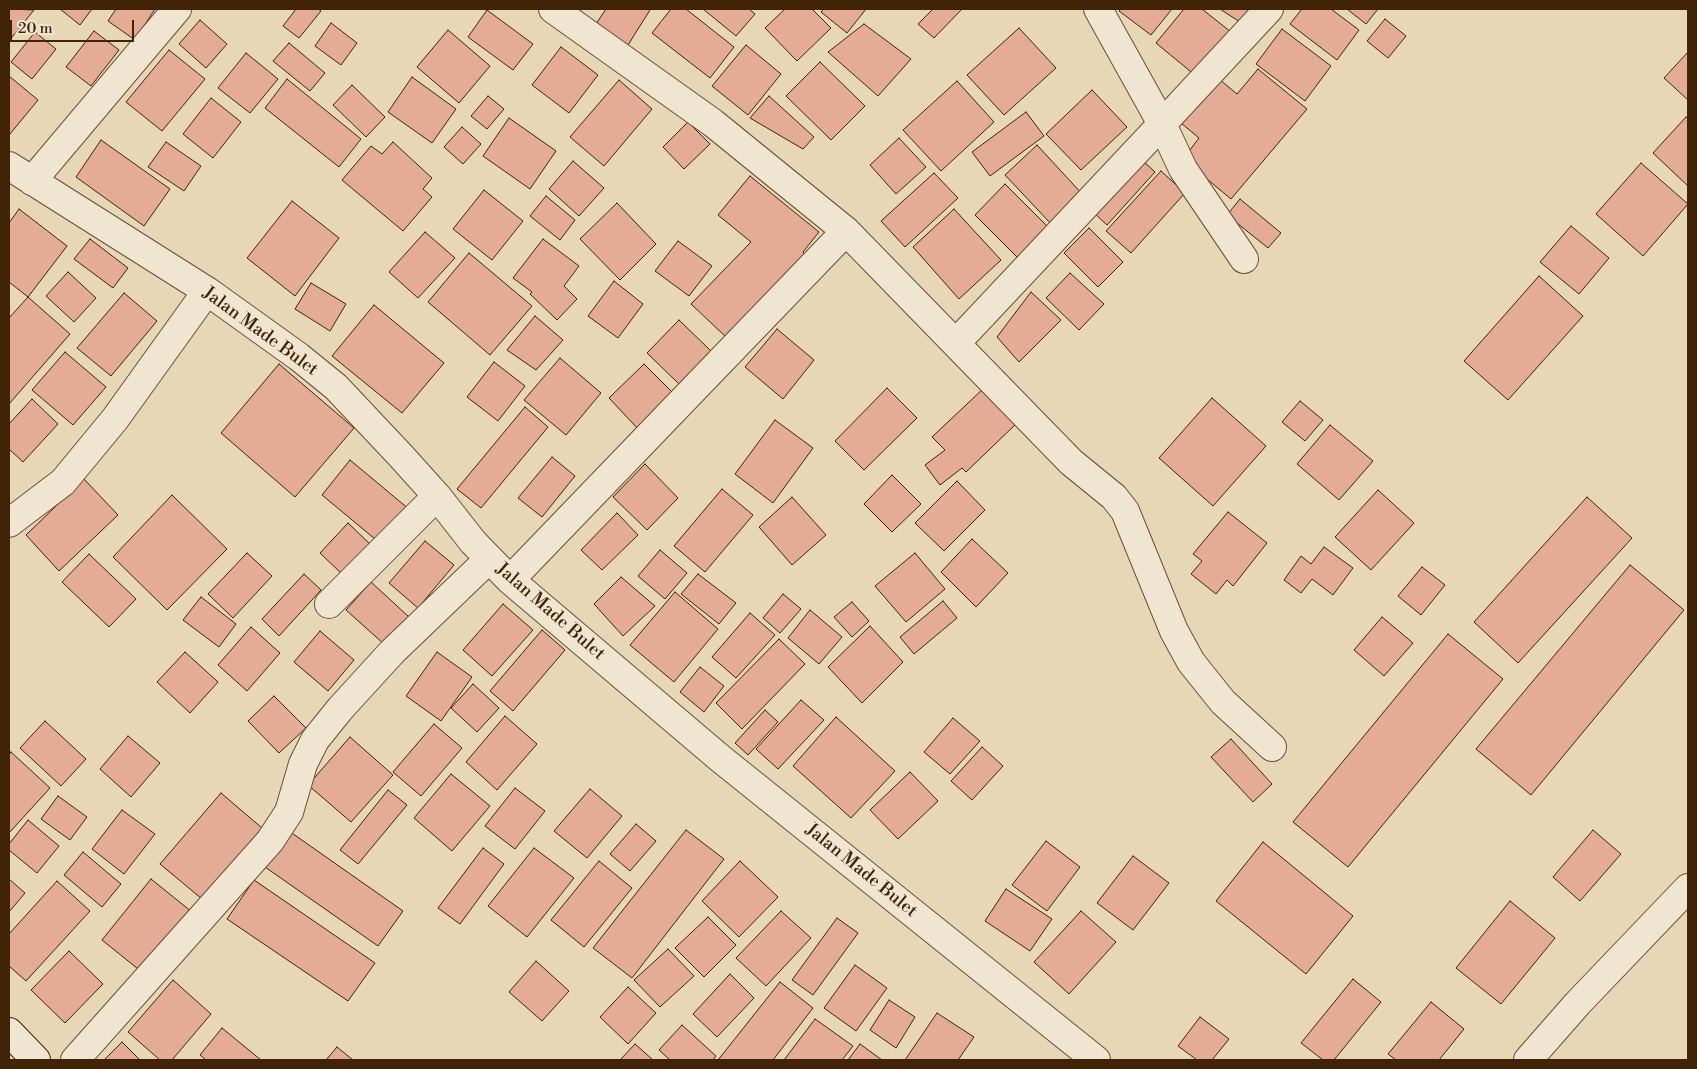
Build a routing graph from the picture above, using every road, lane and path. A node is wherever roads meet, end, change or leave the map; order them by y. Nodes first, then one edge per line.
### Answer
1 (177, 9) edge
2 (553, 9) edge
3 (1098, 9) edge
4 (1269, 9) edge
5 (1162, 124) junction
6 (9, 166) edge
7 (32, 181) junction
8 (846, 231) junction
9 (1244, 259) dead end
10 (207, 292) junction
11 (956, 343) junction
12 (437, 496) junction
13 (9, 523) edge
14 (489, 559) junction
15 (510, 580) junction
16 (329, 604) dead end
17 (1272, 747) dead end
18 (1688, 888) edge
19 (9, 1032) edge
20 (36, 1060) edge
21 (75, 1060) edge
22 (1096, 1060) edge
23 (1528, 1060) edge

1 - 7 street
2 - 8 street
3 - 5 street
4 - 5 street
5 - 9 street
5 - 11 street
6 - 7 street, Jalan Made Bulet
7 - 10 street, Jalan Made Bulet
8 - 11 street
8 - 15 street
10 - 12 street, Jalan Made Bulet
10 - 13 street
11 - 17 street
12 - 14 street, Jalan Made Bulet
12 - 16 street
14 - 15 street, Jalan Made Bulet
14 - 21 street
15 - 22 street, Jalan Made Bulet
18 - 23 street
19 - 20 street

